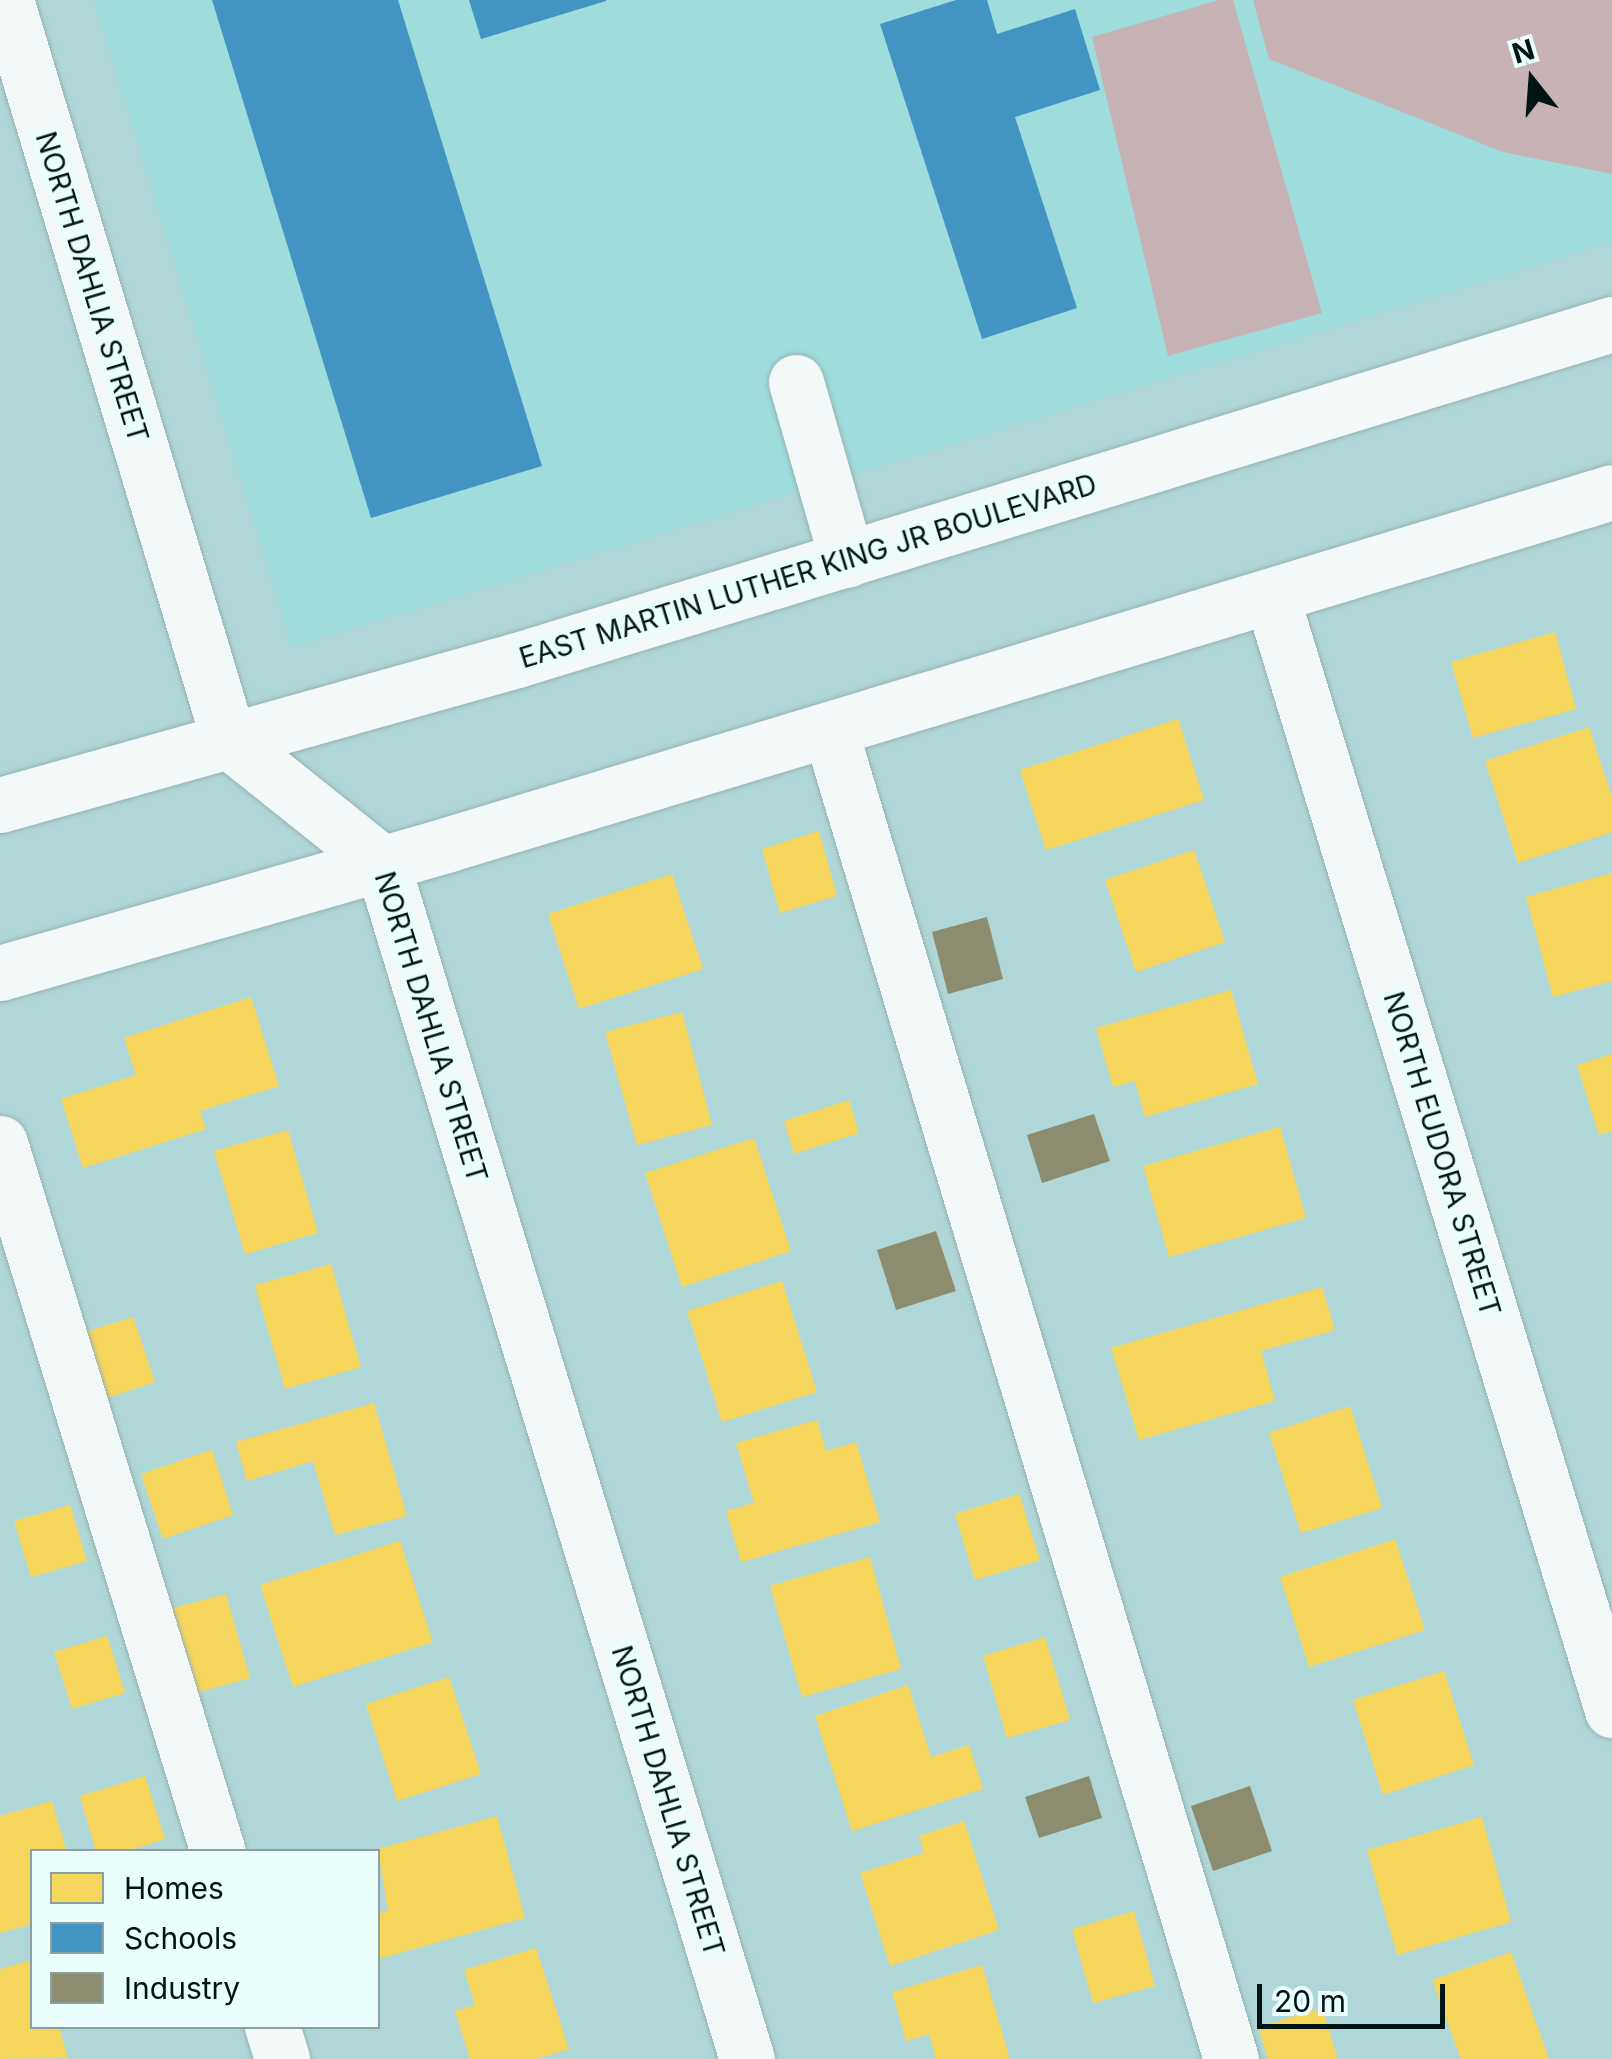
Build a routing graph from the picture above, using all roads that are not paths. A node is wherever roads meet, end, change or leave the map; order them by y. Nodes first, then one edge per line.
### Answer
1 (6, 0) edge
2 (1612, 324) edge
3 (796, 382) dead end
4 (1612, 492) edge
5 (847, 560) junction
6 (1272, 598) junction
7 (830, 730) junction
8 (229, 741) junction
9 (0, 805) edge
10 (382, 863) junction
11 (0, 972) edge
12 (0, 1143) edge
13 (1612, 1710) edge
14 (217, 1849) edge
15 (273, 2029) edge
16 (282, 2059) edge
17 (747, 2059) edge
18 (1231, 2059) edge

1 - 8 main road, NORTH DAHLIA STREET
2 - 5 main road, EAST MARTIN LUTHER KING JR BOULEVARD
3 - 5 main road
4 - 6 main road
5 - 8 main road, EAST MARTIN LUTHER KING JR BOULEVARD
6 - 7 main road
6 - 13 main road, NORTH EUDORA STREET
7 - 10 main road
7 - 18 main road
8 - 9 main road, EAST MARTIN LUTHER KING JR BOULEVARD
8 - 10 main road, NORTH DAHLIA STREET
10 - 11 main road
10 - 17 main road, NORTH DAHLIA STREET
12 - 14 main road
15 - 16 main road

